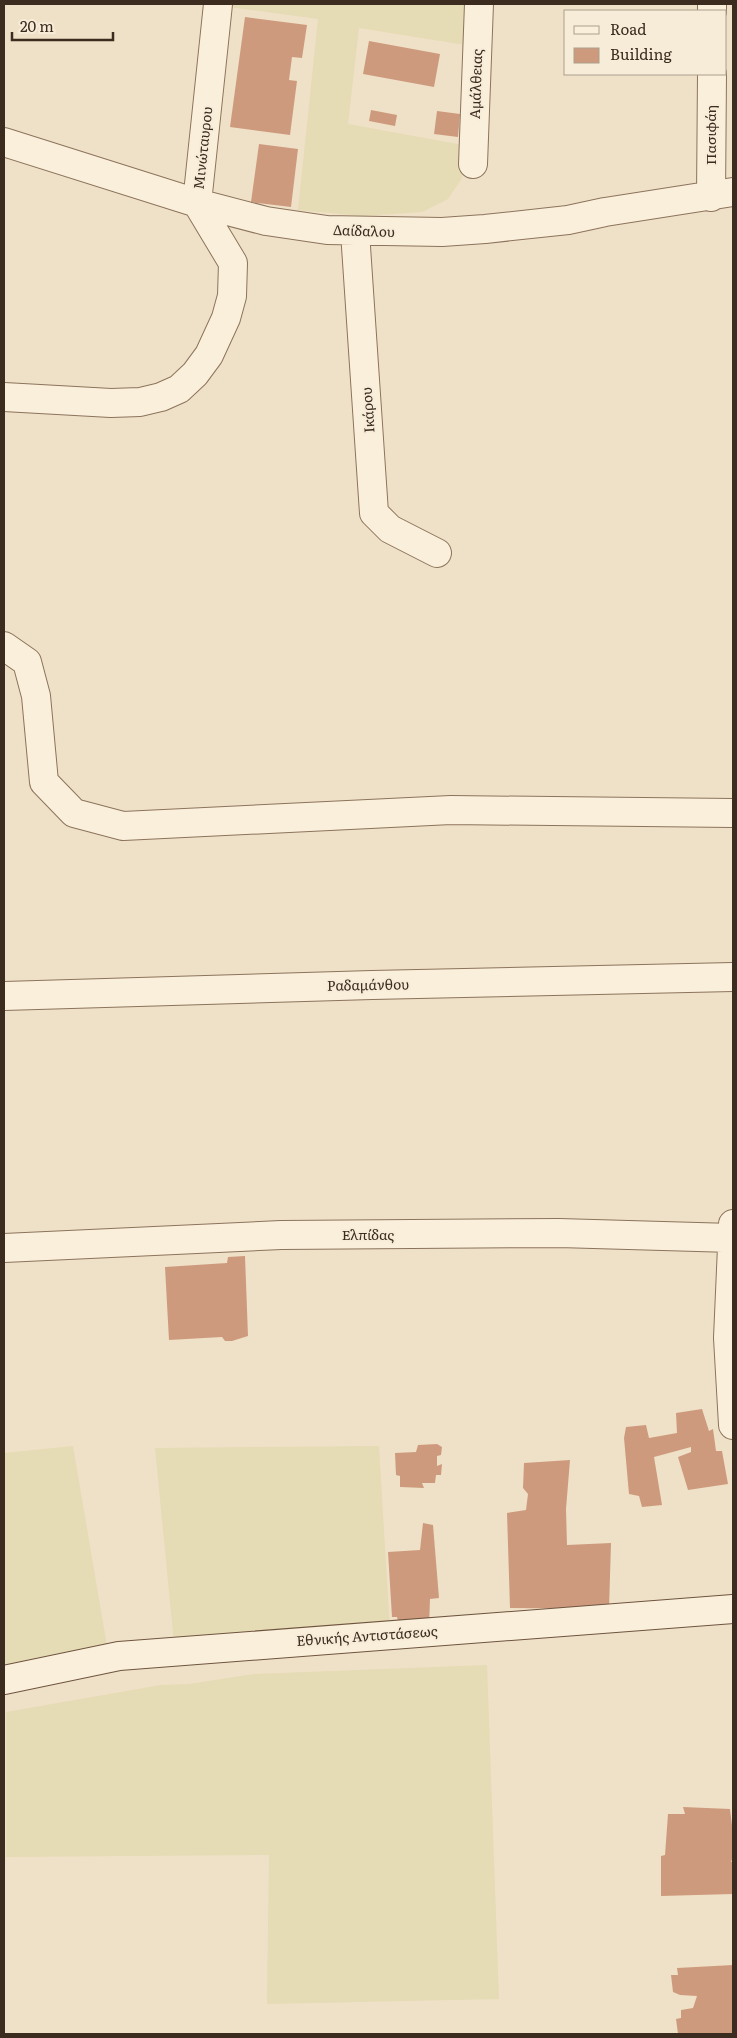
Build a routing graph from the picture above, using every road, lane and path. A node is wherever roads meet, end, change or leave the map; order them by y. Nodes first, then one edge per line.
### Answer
1 (218, 4) edge
2 (479, 4) edge
3 (712, 75) edge
4 (4, 142) edge
5 (473, 164) dead end
6 (722, 194) edge
7 (197, 204) junction
8 (355, 232) junction
9 (4, 397) edge
10 (437, 553) dead end
11 (4, 646) edge
12 (733, 813) edge
13 (733, 977) edge
14 (4, 996) edge
15 (733, 1231) edge
16 (4, 1248) edge
17 (733, 1425) edge
18 (733, 1609) edge
19 (4, 1680) edge

1 - 7 street, Μινώταυρου
2 - 5 street, Αμάλθειας
3 - 6 street, Πασιφάη
4 - 7 street, Δαίδαλου
6 - 8 street, Δαίδαλου
7 - 8 street, Δαίδαλου
7 - 9 street, Μινώταυρου
8 - 10 street, Ικάρου
11 - 12 street
13 - 14 street, Ραδαμάνθου
15 - 16 street, Ελπίδας
15 - 17 street
18 - 19 street, Εθνικής Αντιστάσεως

